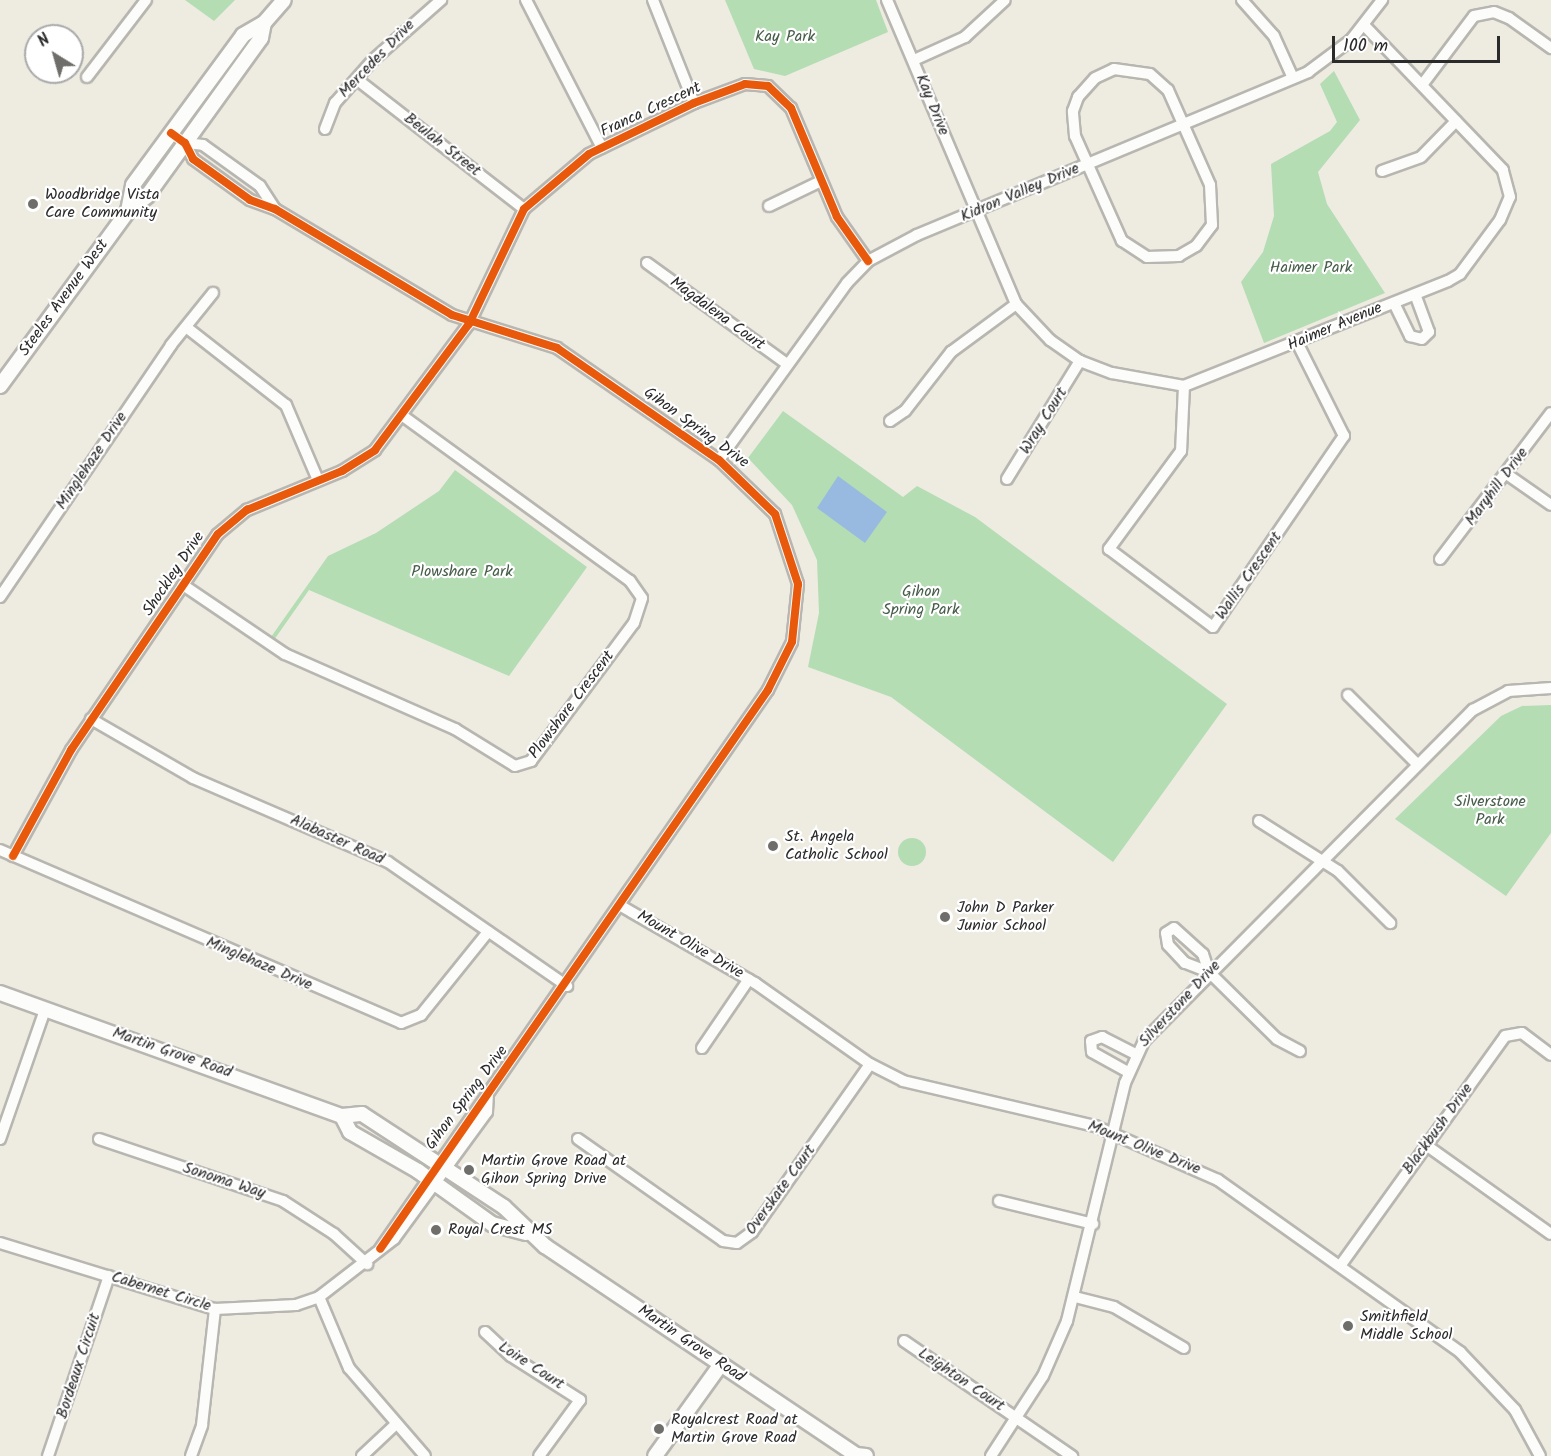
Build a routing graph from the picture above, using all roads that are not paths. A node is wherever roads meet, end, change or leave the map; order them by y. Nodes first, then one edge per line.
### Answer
1 (146, 0) edge
2 (284, 0) edge
3 (441, 0) edge
4 (526, 0) edge
5 (653, 0) edge
6 (888, 0) edge
7 (1005, 0) edge
8 (1242, 0) edge
9 (1382, 0) edge
10 (264, 23) junction
11 (1364, 25) junction
12 (1551, 48) edge
13 (914, 60) junction
14 (87, 76) dead end
15 (1293, 78) junction
16 (359, 81) junction
17 (1422, 85) junction
18 (694, 103) junction
19 (1456, 121) junction
20 (1184, 124) junction
21 (325, 129) dead end
22 (171, 133) junction
23 (185, 143) junction
24 (602, 148) junction
25 (1086, 165) junction
26 (1382, 171) dead end
27 (821, 181) junction
28 (769, 206) dead end
29 (275, 209) junction
30 (525, 209) junction
31 (128, 211) junction
32 (975, 212) junction
33 (868, 261) junction
34 (647, 263) dead end
35 (213, 293) dead end
36 (1415, 294) junction
37 (1394, 303) junction
38 (1016, 304) junction
39 (470, 324) junction
40 (186, 327) junction
41 (1298, 344) junction
42 (1080, 361) junction
43 (787, 364) junction
44 (0, 386) edge
45 (1184, 386) junction
46 (1551, 413) edge
47 (404, 417) junction
48 (890, 421) dead end
49 (719, 460) junction
50 (1508, 475) junction
51 (1007, 479) dead end
52 (318, 480) junction
53 (1551, 505) edge
54 (1440, 560) dead end
55 (183, 585) junction
56 (0, 597) edge
57 (1551, 688) edge
58 (1348, 695) dead end
59 (92, 719) junction
60 (1417, 764) junction
61 (1259, 821) dead end
62 (0, 850) edge
63 (13, 856) junction
64 (1320, 862) junction
65 (621, 906) junction
66 (1390, 923) dead end
67 (488, 932) junction
68 (1209, 972) junction
69 (748, 980) junction
70 (567, 986) junction
71 (0, 993) edge
72 (45, 1010) junction
73 (702, 1048) dead end
74 (1300, 1051) dead end
75 (1136, 1054) junction
76 (1551, 1054) edge
77 (870, 1064) junction
78 (1128, 1072) junction
79 (488, 1095) junction
80 (5, 1107) edge
81 (342, 1116) junction
82 (1113, 1134) junction
83 (99, 1139) dead end
84 (578, 1139) dead end
85 (0, 1140) edge
86 (1426, 1145) junction
87 (437, 1160) junction
88 (450, 1169) junction
89 (426, 1176) junction
90 (438, 1185) junction
91 (999, 1201) dead end
92 (1093, 1224) junction
93 (526, 1233) junction
94 (1551, 1234) edge
95 (0, 1243) edge
96 (380, 1249) junction
97 (367, 1264) junction
98 (1340, 1266) junction
99 (109, 1276) junction
100 (320, 1297) junction
101 (1075, 1297) junction
102 (215, 1309) junction
103 (485, 1332) dead end
104 (904, 1341) dead end
105 (1184, 1348) dead end
106 (721, 1364) junction
107 (1017, 1418) junction
108 (396, 1424) junction
109 (48, 1456) edge
110 (191, 1456) edge
111 (362, 1456) edge
112 (425, 1456) edge
113 (539, 1456) edge
114 (654, 1456) edge
115 (860, 1456) edge
116 (991, 1456) edge
117 (1072, 1456) edge
118 (1540, 1456) edge

1 - 14 street
2 - 10 main road, Steeles Avenue West
3 - 16 street, Mercedes Drive
4 - 24 street
5 - 18 street
6 - 13 street, Kay Drive
7 - 13 street
8 - 15 street
9 - 11 street, Kidron Valley Drive
10 - 22 main road, Steeles Avenue West
10 - 23 main road, Steeles Avenue West
11 - 15 street, Kidron Valley Drive
11 - 17 street, Haimer Avenue
12 - 17 street
13 - 32 street, Kay Drive
15 - 20 street, Kidron Valley Drive
16 - 21 street, Mercedes Drive
16 - 30 street, Beulah Street
17 - 19 street, Haimer Avenue
18 - 24 street, Franca Crescent
18 - 27 street, Franca Crescent
19 - 26 street
19 - 36 street, Haimer Avenue
20 - 25 street, Kidron Valley Drive
20 - 25 street
20 - 25 street
22 - 23 street, Gihon Spring Drive
22 - 31 main road, Steeles Avenue West
23 - 29 street, Gihon Spring Drive
23 - 29 street, Gihon Spring Drive
23 - 31 main road, Steeles Avenue West
24 - 30 street, Franca Crescent
25 - 32 street, Kidron Valley Drive
27 - 28 street
27 - 33 street, Franca Crescent
29 - 39 street, Gihon Spring Drive
30 - 39 street, Franca Crescent
31 - 44 main road, Steeles Avenue West
32 - 33 street, Kidron Valley Drive
32 - 38 street, Haimer Avenue
33 - 43 street, Kidron Valley Drive
34 - 43 street, Magdalena Court
35 - 40 street, Minglehaze Drive
36 - 37 street, Haimer Avenue
36 - 37 street
37 - 41 street, Haimer Avenue
38 - 42 street, Haimer Avenue
38 - 48 street
39 - 47 street, Shockley Drive
39 - 49 street, Gihon Spring Drive
40 - 52 street
40 - 56 street, Minglehaze Drive
41 - 45 street, Haimer Avenue
41 - 45 street, Wallis Crescent
42 - 45 street, Haimer Avenue
42 - 51 street, Wray Court
43 - 49 street, Kidron Valley Drive
46 - 50 street, Maryhill Drive
47 - 52 street, Shockley Drive
47 - 55 street, Plowshare Crescent
49 - 65 street, Gihon Spring Drive
50 - 53 street
50 - 54 street, Maryhill Drive
52 - 55 street, Shockley Drive
55 - 59 street, Shockley Drive
57 - 60 street, Silverstone Drive
58 - 60 street
59 - 63 street, Shockley Drive
59 - 67 street, Alabaster Road
60 - 64 street, Silverstone Drive
61 - 64 street
62 - 63 street, Minglehaze Drive
63 - 67 street, Minglehaze Drive
64 - 66 street
64 - 68 street, Silverstone Drive
65 - 69 street, Mount Olive Drive
65 - 70 street, Gihon Spring Drive
67 - 70 street, Alabaster Road
68 - 74 street
68 - 75 street, Silverstone Drive
69 - 73 street
69 - 77 street, Mount Olive Drive
70 - 79 street, Gihon Spring Drive
71 - 72 main road, Martin Grove Road
72 - 80 street
72 - 81 main road, Martin Grove Road
75 - 78 street, Silverstone Drive
75 - 78 street
76 - 86 street, Blackbush Drive
77 - 82 street, Mount Olive Drive
77 - 84 street, Overskate Court
78 - 82 street, Silverstone Drive
79 - 87 street, Gihon Spring Drive
79 - 88 street, Gihon Spring Drive
80 - 85 street
81 - 87 main road, Martin Grove Road
81 - 89 main road, Martin Grove Road
82 - 92 street, Silverstone Drive
82 - 98 street, Mount Olive Drive
83 - 97 street, Sonoma Way
86 - 94 street
86 - 98 street, Blackbush Drive
87 - 88 main road, Martin Grove Road
87 - 89 street, Gihon Spring Drive
88 - 90 street, Gihon Spring Drive
88 - 93 main road, Martin Grove Road
89 - 90 main road, Martin Grove Road
89 - 96 street, Cabernet Circle
90 - 93 main road, Martin Grove Road
90 - 96 street, Cabernet Circle
91 - 92 street
92 - 101 street, Silverstone Drive
93 - 106 main road, Martin Grove Road
95 - 99 street, Cabernet Circle
96 - 97 street, Cabernet Circle
97 - 100 street, Cabernet Circle
98 - 118 street, Mount Olive Drive
99 - 102 street, Cabernet Circle
99 - 109 street, Bordeaux Circuit
100 - 102 street, Cabernet Circle
100 - 108 street
101 - 105 street
101 - 107 street, Silverstone Drive
102 - 110 street
103 - 113 street, Loire Court
104 - 107 street, Leighton Court
106 - 114 main road
106 - 115 main road, Martin Grove Road
107 - 116 street, Silverstone Drive
107 - 117 street, Leighton Court
108 - 111 street
108 - 112 street

